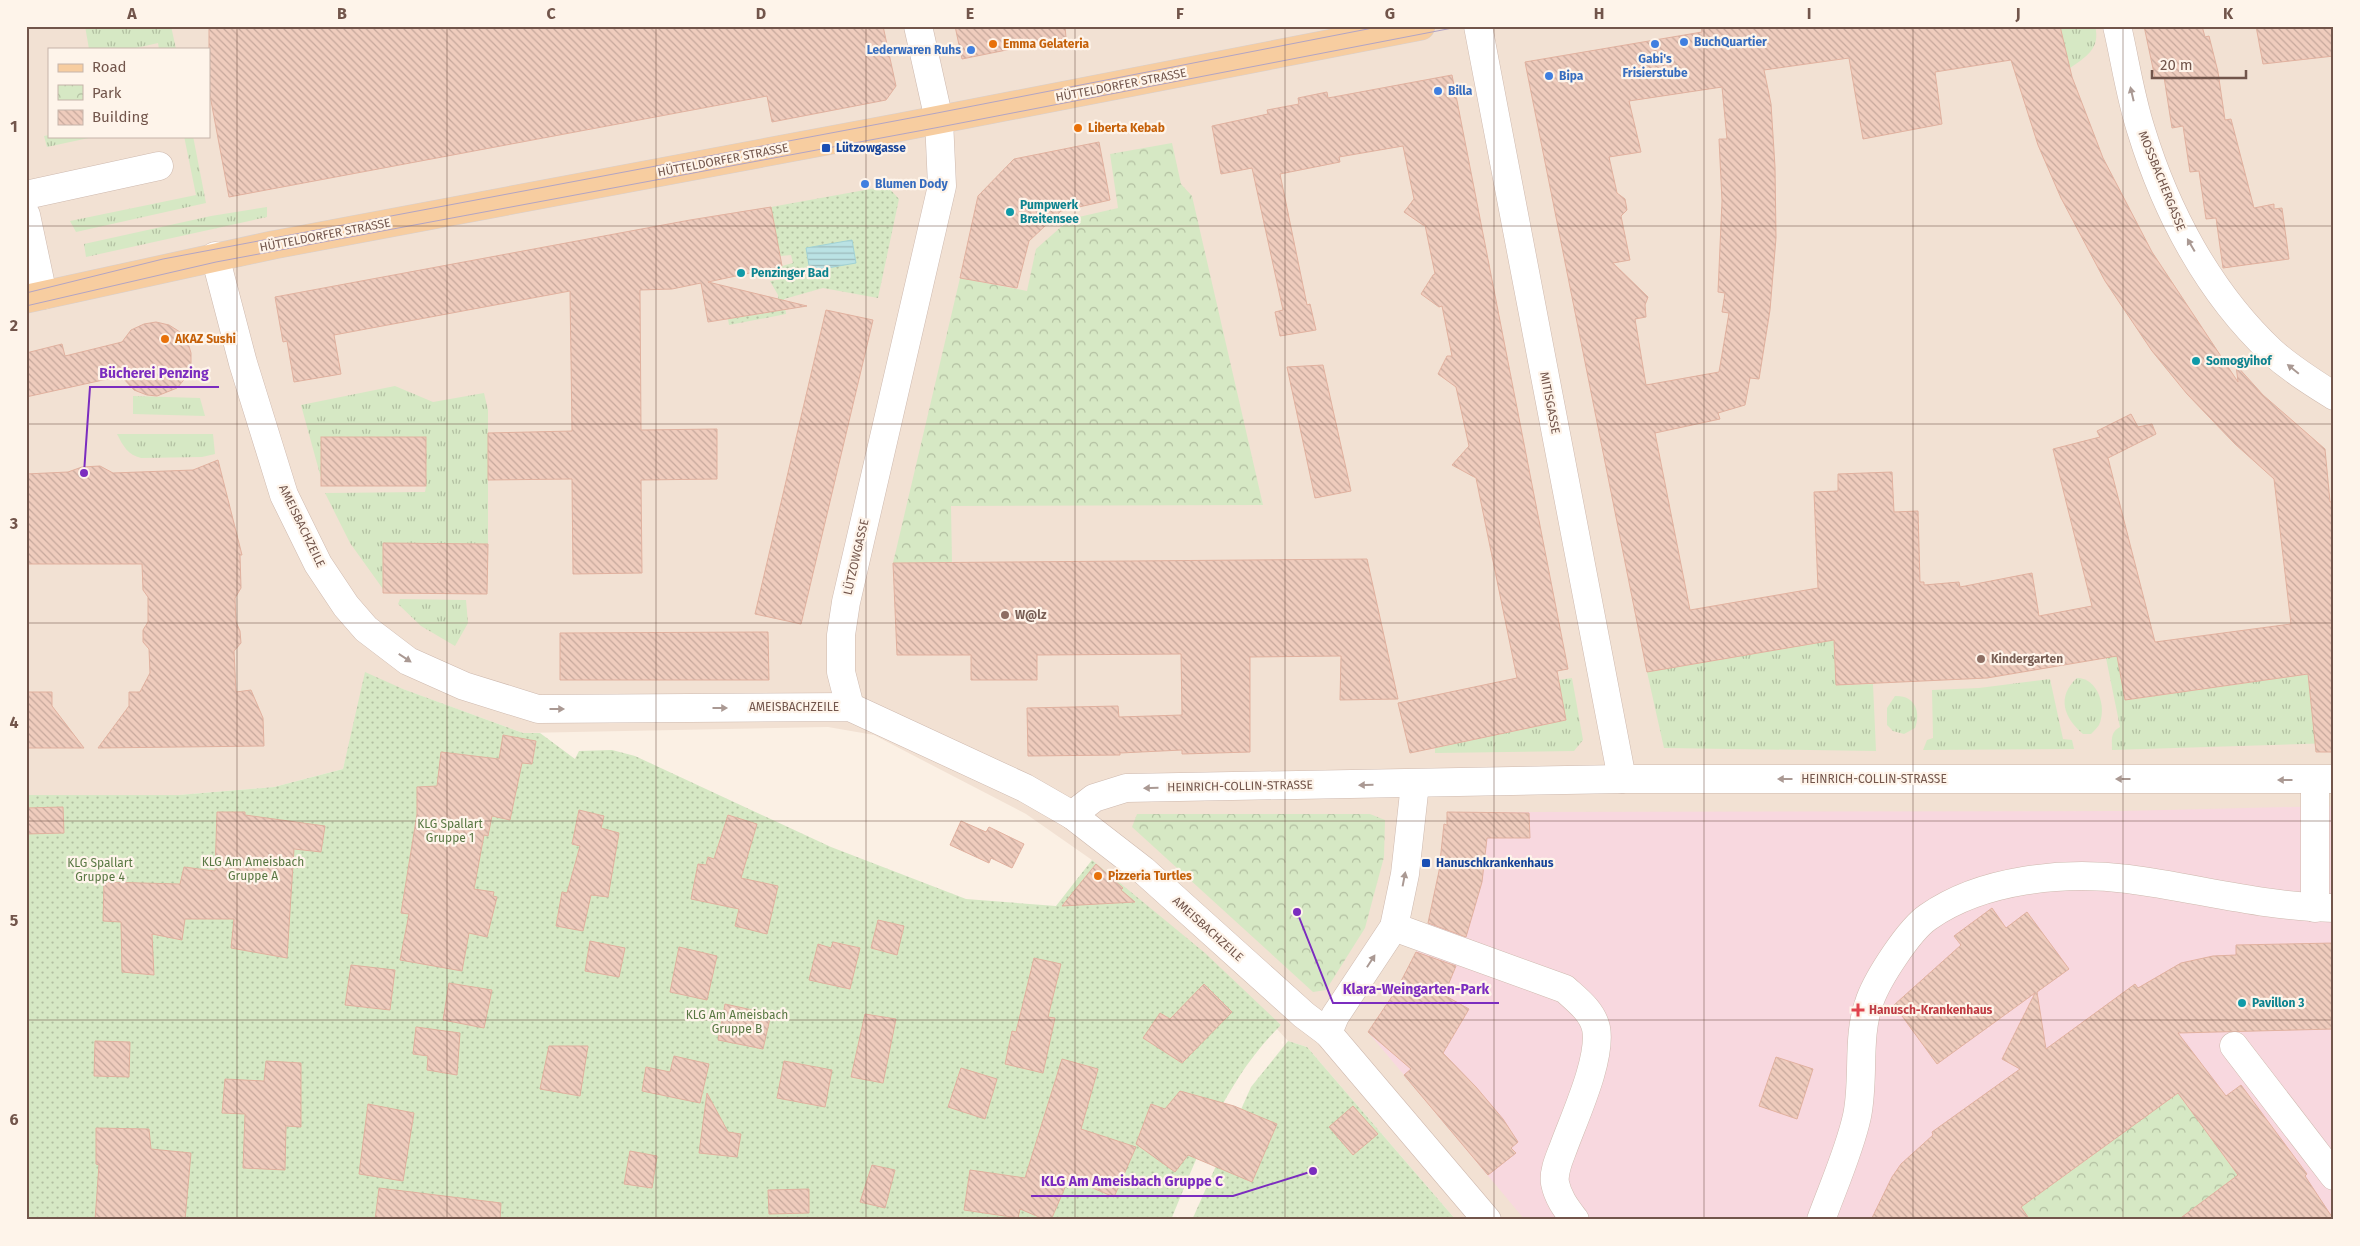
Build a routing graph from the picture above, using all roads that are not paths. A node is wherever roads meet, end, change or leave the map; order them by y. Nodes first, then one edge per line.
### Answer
1 (918, 26) edge
2 (1421, 26) edge
3 (1478, 26) edge
4 (2117, 26) edge
5 (939, 120) junction
6 (159, 166) dead end
7 (26, 195) edge
8 (26, 215) edge
9 (215, 256) junction
10 (35, 297) edge
11 (2334, 396) edge
12 (850, 707) junction
13 (1622, 779) junction
14 (2324, 779) edge
15 (1415, 784) junction
16 (1072, 815) junction
17 (2324, 908) edge
18 (1394, 927) junction
19 (1328, 1033) junction
20 (2234, 1046) dead end
21 (2334, 1176) edge
22 (1487, 1220) edge
23 (1575, 1220) edge
24 (1822, 1220) edge

1 - 5 street, LÜTZOWGASSE
2 - 5 main road, HÜTTELDORFER STRASSE
3 - 13 street, MITISGASSE
11 -> 4 street, MOSSBACHERGASSE
5 - 9 main road, HÜTTELDORFER STRASSE
5 - 12 street, LÜTZOWGASSE
6 - 7 street
8 - 10 street
9 - 10 main road, HÜTTELDORFER STRASSE
9 -> 12 street, AMEISBACHZEILE
12 - 16 street, AMEISBACHZEILE
14 -> 13 street, HEINRICH-COLLIN-STRASSE
13 - 15 street, HEINRICH-COLLIN-STRASSE
14 - 17 street
15 -> 16 street, HEINRICH-COLLIN-STRASSE
18 -> 15 street
16 - 19 street, AMEISBACHZEILE
17 - 24 street
19 -> 18 street
18 - 23 street
19 - 22 street, AMEISBACHZEILE
20 - 21 street

